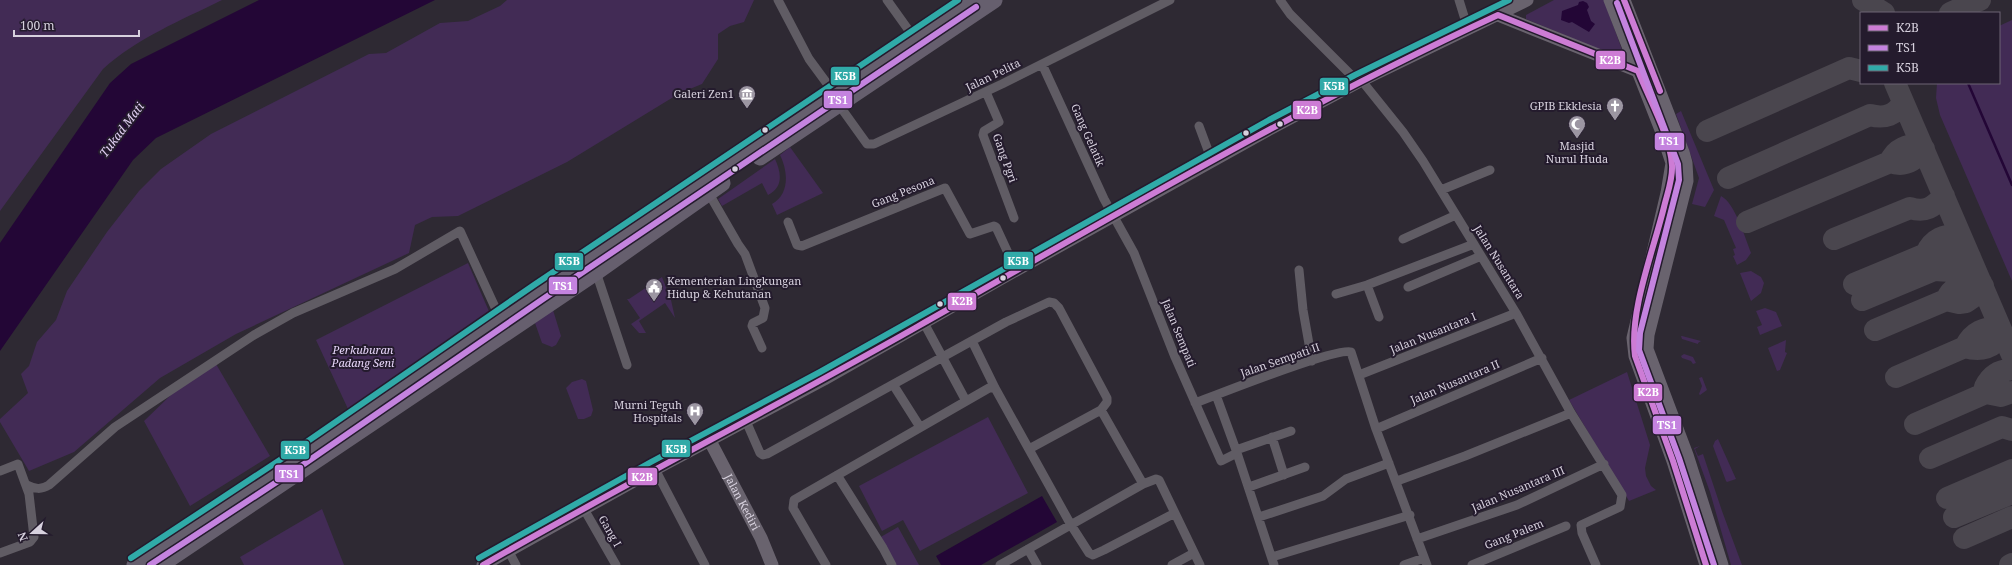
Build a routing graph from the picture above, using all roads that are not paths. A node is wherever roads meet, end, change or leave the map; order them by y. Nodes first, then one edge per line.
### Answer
1 (778, 0) edge
2 (887, 0) edge
3 (972, 0) edge
4 (994, 0) edge
5 (1170, 0) edge
6 (1280, 0) edge
7 (1459, 0) edge
8 (1527, 0) edge
9 (1610, 0) edge
10 (1624, 0) edge
11 (1498, 15) junction
12 (1468, 29) junction
13 (915, 39) junction
14 (1042, 64) junction
15 (1638, 70) junction
16 (1360, 82) junction
17 (986, 92) junction
18 (836, 99) junction
19 (1199, 126) dead end
20 (1212, 162) junction
21 (1490, 170) dead end
22 (1441, 190) junction
23 (708, 192) junction
24 (1456, 215) junction
25 (1112, 216) junction
26 (1014, 218) dead end
27 (1660, 221) junction
28 (788, 222) dead end
29 (1676, 225) junction
30 (1403, 239) dead end
31 (1474, 244) junction
32 (1481, 256) junction
33 (1016, 270) junction
34 (1299, 270) dead end
35 (596, 272) junction
36 (1367, 285) junction
37 (1408, 287) dead end
38 (1336, 294) dead end
39 (542, 299) junction
40 (1516, 313) junction
41 (500, 318) junction
42 (1379, 318) dead end
43 (924, 323) junction
44 (972, 341) junction
45 (762, 348) dead end
46 (943, 358) junction
47 (1542, 358) junction
48 (1312, 361) junction
49 (628, 365) dead end
50 (1359, 375) junction
51 (894, 386) junction
52 (995, 388) junction
53 (1216, 395) junction
54 (966, 401) junction
55 (1195, 403) junction
56 (1101, 410) junction
57 (1571, 413) junction
58 (1671, 413) junction
59 (1658, 419) junction
60 (746, 421) junction
61 (920, 427) junction
62 (1376, 429) junction
63 (1291, 431) dead end
64 (1272, 437) junction
65 (710, 441) junction
66 (1029, 449) junction
67 (1237, 452) junction
68 (1389, 462) junction
69 (1604, 464) junction
70 (1305, 467) dead end
71 (655, 469) junction
72 (0, 471) edge
73 (837, 475) junction
74 (1284, 475) junction
75 (1397, 481) junction
76 (1143, 484) junction
77 (27, 485) junction
78 (1249, 487) junction
79 (1698, 491) junction
80 (1685, 496) junction
81 (584, 509) junction
82 (1175, 513) junction
83 (1410, 515) junction
84 (1259, 517) junction
85 (1071, 525) junction
86 (1566, 526) dead end
87 (1417, 539) junction
88 (1028, 549) junction
89 (508, 550) junction
90 (0, 553) edge
91 (1194, 553) junction
92 (1273, 561) edge
93 (1425, 561) edge
94 (135, 565) edge
95 (160, 565) edge
96 (483, 565) edge
97 (516, 565) edge
98 (616, 565) edge
99 (705, 565) edge
100 (772, 565) edge
101 (826, 565) edge
102 (892, 565) edge
103 (1000, 565) edge
104 (1037, 565) edge
105 (1172, 565) edge
106 (1200, 565) edge
107 (1404, 565) edge
108 (1472, 565) edge
109 (1596, 565) edge
110 (1706, 565) edge
111 (1722, 565) edge

1 - 18 street
2 - 13 street
3 - 13 highway
4 - 18 highway
5 - 14 street, Jalan Pelita
6 - 16 street, Jalan Nusantara
7 - 12 street
8 - 11 main road
9 - 15 main road
10 - 29 main road
11 - 12 main road
11 - 15 main road
12 - 16 main road
13 - 18 highway
14 - 17 street, Jalan Pelita
14 - 25 street, Gang Gelatik
15 - 27 main road
16 - 20 main road
16 - 22 street, Jalan Nusantara
17 - 18 street, Jalan Pelita
17 - 26 street, Gang Pgri
18 - 23 highway
18 - 39 highway
19 - 20 street
20 - 25 main road
21 - 22 street
22 - 24 street, Jalan Nusantara
23 - 35 highway
23 - 45 street
24 - 30 street
24 - 31 street, Jalan Nusantara
25 - 33 main road
25 - 55 street, Jalan Sempati
27 - 29 main road
27 - 59 main road
28 - 33 street, Gang Pesona
29 - 58 main road
31 - 32 street, Jalan Nusantara
31 - 36 street
32 - 37 street
32 - 40 street, Jalan Nusantara
33 - 43 main road
34 - 48 street
35 - 39 highway
35 - 49 street
36 - 38 street
36 - 42 street
39 - 41 highway
39 - 95 highway
40 - 47 street, Jalan Nusantara
40 - 50 street, Jalan Nusantara I
41 - 77 street
41 - 94 highway
43 - 46 street
43 - 60 main road
44 - 46 street
44 - 52 street
44 - 56 street
46 - 51 street
46 - 54 street
47 - 57 street, Jalan Nusantara
47 - 62 street, Jalan Nusantara II
48 - 50 street, Jalan Sempati II
48 - 53 street, Jalan Sempati II
50 - 62 street
51 - 60 street
51 - 61 street
52 - 54 street
52 - 66 street
53 - 55 street, Jalan Sempati II
53 - 67 street
54 - 61 street
55 - 67 street, Jalan Sempati
56 - 66 street
56 - 76 street
57 - 69 street, Jalan Nusantara
57 - 75 street
58 - 59 main road
58 - 79 main road
59 - 80 main road
60 - 65 main road
61 - 73 street
62 - 68 street
63 - 64 street
64 - 67 street
64 - 74 street
65 - 71 main road
65 - 100 main road, Jalan Kediri
66 - 85 street
67 - 78 street
68 - 75 street
68 - 84 street
69 - 87 street, Jalan Nusantara III
69 - 109 street, Jalan Nusantara
70 - 74 street
71 - 81 main road
71 - 99 street
72 - 77 street
73 - 101 street
73 - 102 street
74 - 78 street
75 - 83 street
76 - 82 street
76 - 85 street
77 - 90 street
78 - 84 street
79 - 80 main road
79 - 111 main road
80 - 110 main road
81 - 89 main road
81 - 98 street, Gang I
82 - 85 street
82 - 91 street
83 - 87 street
83 - 92 street
84 - 92 street
85 - 88 street
86 - 108 street, Gang Palem
87 - 93 street
88 - 103 street
88 - 104 street
89 - 96 main road
89 - 97 street
91 - 105 street
91 - 106 street
93 - 107 street

